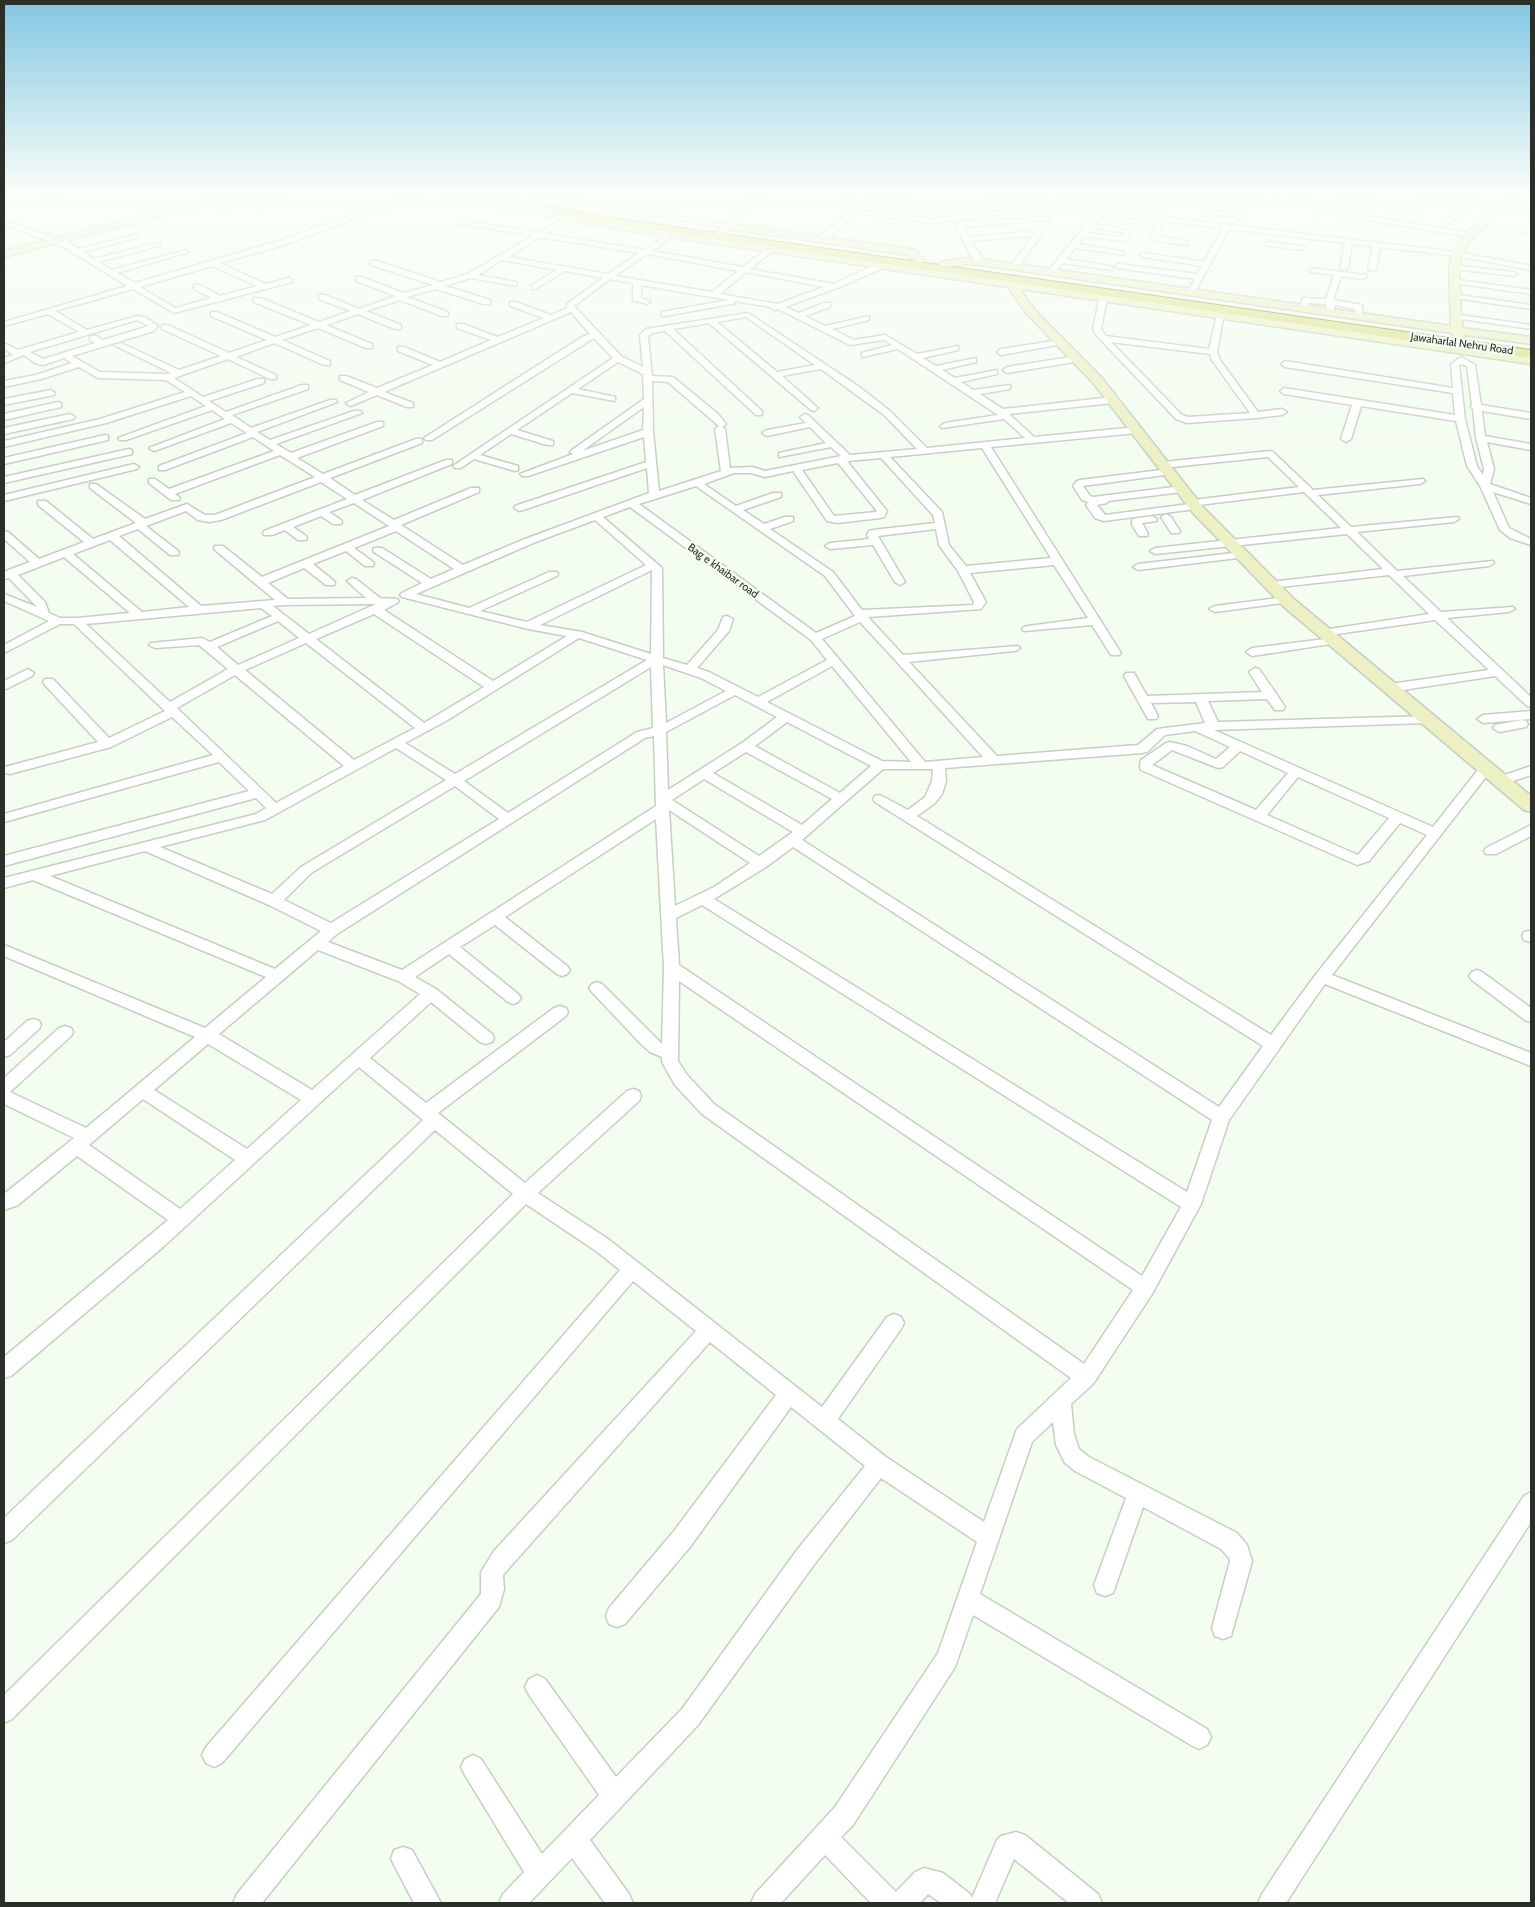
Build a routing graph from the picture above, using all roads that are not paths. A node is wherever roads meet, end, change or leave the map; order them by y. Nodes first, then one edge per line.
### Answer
1 (131, 284) edge
2 (146, 284) edge
3 (260, 284) edge
4 (272, 284) edge
5 (371, 284) edge
6 (432, 284) edge
7 (445, 284) edge
8 (540, 284) edge
9 (600, 284) edge
10 (637, 284) edge
11 (649, 284) edge
12 (728, 284) edge
13 (823, 284) edge
14 (839, 284) edge
15 (1016, 284) edge
16 (1043, 284) edge
17 (1060, 284) edge
18 (1072, 284) edge
19 (1135, 284) edge
20 (1195, 284) edge
21 (1337, 284) edge
22 (1454, 284) edge
23 (1475, 284) edge
24 (264, 286) junction
25 (438, 286) junction
26 (834, 286) junction
27 (136, 287) junction
28 (196, 287) dead end
29 (535, 287) dead end
30 (1191, 292) junction
31 (1531, 292) edge
32 (714, 295) junction
33 (1455, 296) junction
34 (322, 297) dead end
35 (401, 297) junction
36 (1103, 298) junction
37 (220, 299) junction
38 (257, 300) dead end
39 (743, 300) junction
40 (487, 302) dead end
41 (647, 302) dead end
42 (513, 304) dead end
43 (827, 305) dead end
44 (778, 306) junction
45 (1329, 307) junction
46 (1531, 307) edge
47 (572, 309) junction
48 (50, 311) junction
49 (359, 312) junction
50 (214, 314) dead end
51 (445, 314) dead end
52 (665, 314) dead end
53 (748, 315) junction
54 (1222, 315) junction
55 (798, 316) junction
56 (1455, 316) junction
57 (552, 318) junction
58 (866, 318) dead end
59 (710, 320) junction
60 (4, 324) edge
61 (320, 326) junction
62 (460, 326) dead end
63 (1531, 327) edge
64 (165, 328) dead end
65 (398, 328) dead end
66 (668, 328) junction
67 (824, 329) junction
68 (86, 333) junction
69 (595, 335) junction
70 (1102, 338) junction
71 (498, 340) junction
72 (1531, 340) edge
73 (274, 341) junction
74 (1060, 342) junction
75 (102, 343) junction
76 (118, 344) dead end
77 (1460, 344) junction
78 (4, 345) edge
79 (369, 346) dead end
80 (900, 346) junction
81 (955, 348) dead end
82 (1531, 348) edge
83 (401, 349) dead end
84 (20, 352) junction
85 (1213, 352) junction
86 (1531, 354) edge
87 (865, 355) dead end
88 (228, 356) junction
89 (68, 357) dead end
90 (916, 357) junction
91 (618, 358) junction
92 (1077, 359) junction
93 (973, 360) dead end
94 (1531, 360) edge
95 (4, 361) edge
96 (79, 364) junction
97 (327, 364) dead end
98 (440, 364) junction
99 (1285, 364) dead end
100 (822, 366) junction
101 (1017, 368) junction
102 (935, 369) junction
103 (1007, 370) dead end
104 (994, 372) dead end
105 (647, 375) junction
106 (774, 375) junction
107 (174, 376) junction
108 (273, 376) dead end
109 (343, 378) dead end
110 (261, 381) dead end
111 (954, 382) junction
112 (4, 384) edge
113 (305, 387) dead end
114 (1007, 387) dead end
115 (571, 390) junction
116 (1284, 391) dead end
117 (1458, 391) junction
118 (378, 392) junction
119 (51, 393) dead end
120 (192, 393) junction
121 (972, 393) junction
122 (612, 399) dead end
123 (202, 400) junction
124 (1113, 400) junction
125 (646, 401) junction
126 (4, 402) edge
127 (333, 402) dead end
128 (350, 403) dead end
129 (1357, 403) junction
130 (410, 405) dead end
131 (58, 406) dead end
132 (212, 406) junction
133 (1475, 406) junction
134 (814, 408) dead end
135 (1282, 412) dead end
136 (357, 413) dead end
137 (759, 413) dead end
138 (1004, 414) junction
139 (1256, 414) junction
140 (1531, 416) edge
141 (4, 417) edge
142 (70, 417) dead end
143 (228, 417) junction
144 (1460, 420) junction
145 (380, 424) dead end
146 (946, 426) dead end
147 (1136, 430) junction
148 (4, 431) edge
149 (510, 431) junction
150 (252, 432) junction
151 (648, 432) junction
152 (767, 434) dead end
153 (44, 435) junction
154 (105, 438) dead end
155 (123, 438) dead end
156 (429, 438) dead end
157 (1480, 438) junction
158 (1346, 439) dead end
159 (1032, 440) junction
160 (418, 441) dead end
161 (550, 442) dead end
162 (268, 443) junction
163 (4, 444) edge
164 (833, 444) junction
165 (986, 445) junction
166 (1531, 447) edge
167 (154, 448) dead end
168 (50, 451) junction
169 (925, 451) junction
170 (129, 452) dead end
171 (574, 452) dead end
172 (285, 454) junction
173 (782, 455) dead end
174 (883, 455) junction
175 (473, 456) junction
176 (844, 458) junction
177 (4, 462) edge
178 (651, 463) junction
179 (134, 467) dead end
180 (58, 468) junction
181 (162, 468) dead end
182 (515, 468) dead end
183 (796, 468) junction
184 (1163, 470) junction
185 (726, 472) junction
186 (525, 474) dead end
187 (321, 478) junction
188 (4, 480) edge
189 (152, 481) dead end
190 (1420, 481) dead end
191 (697, 483) junction
192 (65, 484) junction
193 (94, 486) dead end
194 (1485, 486) junction
195 (475, 490) dead end
196 (1177, 491) junction
197 (1309, 491) junction
198 (168, 493) junction
199 (654, 495) junction
200 (777, 495) dead end
201 (4, 498) edge
202 (354, 499) junction
203 (1531, 500) edge
204 (42, 503) dead end
205 (631, 503) junction
206 (187, 507) junction
207 (519, 508) dead end
208 (1193, 508) junction
209 (736, 509) junction
210 (322, 512) junction
211 (596, 516) junction
212 (1166, 517) junction
213 (789, 519) dead end
214 (1454, 519) dead end
215 (337, 522) dead end
216 (141, 524) junction
217 (941, 525) junction
218 (286, 526) junction
219 (394, 526) junction
220 (764, 528) junction
221 (1348, 530) junction
222 (1175, 531) dead end
223 (268, 533) dead end
224 (4, 534) edge
225 (1143, 534) dead end
226 (111, 535) junction
227 (302, 538) dead end
228 (876, 542) junction
229 (1531, 542) edge
230 (92, 543) junction
231 (1230, 543) junction
232 (830, 546) dead end
233 (347, 547) junction
234 (218, 548) dead end
235 (378, 550) dead end
236 (1155, 551) dead end
237 (66, 553) junction
238 (174, 553) dead end
239 (1242, 555) junction
240 (1058, 561) junction
241 (1489, 563) dead end
242 (37, 564) junction
243 (306, 564) junction
244 (369, 564) dead end
245 (654, 565) junction
246 (1138, 567) dead end
247 (462, 569) junction
248 (963, 570) junction
249 (1393, 573) junction
250 (552, 574) dead end
251 (7, 575) edge
252 (260, 582) junction
253 (352, 582) dead end
254 (900, 582) dead end
255 (330, 583) dead end
256 (431, 584) junction
257 (1271, 585) junction
258 (406, 595) junction
259 (4, 597) edge
260 (1286, 600) junction
261 (285, 602) junction
262 (18, 603) junction
263 (263, 604) junction
264 (376, 605) junction
265 (1215, 609) dead end
266 (4, 610) edge
267 (199, 610) junction
268 (1510, 610) dead end
269 (470, 611) junction
270 (43, 614) junction
271 (860, 615) junction
272 (139, 616) junction
273 (1438, 616) junction
274 (279, 617) junction
275 (727, 619) dead end
276 (58, 621) junction
277 (78, 621) junction
278 (1095, 622) junction
279 (528, 626) junction
280 (1028, 629) dead end
281 (578, 634) junction
282 (1328, 637) junction
283 (306, 638) junction
284 (815, 638) junction
285 (155, 645) dead end
286 (208, 647) junction
287 (1014, 648) dead end
288 (4, 650) edge
289 (1252, 652) dead end
290 (1115, 653) dead end
291 (900, 659) junction
292 (657, 660) junction
293 (833, 661) junction
294 (235, 670) junction
295 (689, 670) junction
296 (1256, 672) dead end
297 (1498, 672) junction
298 (28, 673) dead end
299 (1130, 676) dead end
300 (49, 682) dead end
301 (4, 686) edge
302 (492, 687) junction
303 (1390, 688) junction
304 (736, 690) junction
305 (1272, 695) junction
306 (1528, 696) edge
307 (1201, 698) junction
308 (1143, 700) junction
309 (760, 702) junction
310 (1279, 707) dead end
311 (172, 709) junction
312 (1531, 715) edge
313 (787, 716) junction
314 (1152, 716) dead end
315 (1425, 719) junction
316 (1483, 719) dead end
317 (1531, 722) edge
318 (1213, 726) junction
319 (1195, 727) junction
320 (423, 728) junction
321 (1499, 728) dead end
322 (661, 730) junction
323 (396, 743) junction
324 (107, 744) junction
325 (746, 746) junction
326 (1238, 746) junction
327 (222, 757) junction
328 (993, 760) junction
329 (939, 764) junction
330 (880, 765) junction
331 (922, 766) junction
332 (354, 767) junction
333 (10, 770) dead end
334 (1486, 770) junction
335 (1531, 770) edge
336 (1296, 771) junction
337 (705, 774) junction
338 (455, 780) junction
339 (1501, 781) junction
340 (258, 793) junction
341 (841, 799) junction
342 (880, 799) dead end
343 (663, 804) junction
344 (1531, 806) edge
345 (275, 809) junction
346 (909, 816) junction
347 (1258, 817) junction
348 (1398, 817) junction
349 (4, 818) edge
350 (508, 819) junction
351 (1531, 830) edge
352 (1434, 833) junction
353 (798, 836) junction
354 (147, 847) junction
355 (1491, 852) dead end
356 (4, 861) edge
357 (761, 864) junction
358 (36, 876) junction
359 (4, 883) edge
360 (704, 899) junction
361 (274, 901) junction
362 (669, 915) junction
363 (495, 917) junction
364 (332, 930) junction
365 (316, 943) junction
366 (450, 947) junction
367 (4, 950) edge
368 (672, 968) junction
369 (562, 970) dead end
370 (277, 976) junction
371 (1477, 976) dead end
372 (403, 977) junction
373 (1322, 977) junction
374 (597, 988) dead end
375 (431, 993) junction
376 (513, 998) dead end
377 (560, 1012) dead end
378 (1531, 1016) edge
379 (33, 1025) dead end
380 (65, 1032) dead end
381 (207, 1035) junction
382 (486, 1038) dead end
383 (1272, 1044) junction
384 (4, 1051) edge
385 (670, 1054) junction
386 (358, 1058) junction
387 (1531, 1060) edge
388 (4, 1088) edge
389 (142, 1090) junction
390 (633, 1096) dead end
391 (4, 1097) edge
392 (313, 1099) junction
393 (431, 1115) junction
394 (1221, 1116) junction
395 (81, 1141) junction
396 (248, 1159) junction
397 (525, 1194) junction
398 (4, 1202) edge
399 (1192, 1204) junction
400 (181, 1219) junction
401 (632, 1269) junction
402 (1146, 1288) junction
403 (894, 1324) dead end
404 (709, 1330) junction
405 (4, 1369) edge
406 (1086, 1378) junction
407 (789, 1393) junction
408 (1061, 1401) junction
409 (824, 1421) junction
410 (879, 1464) junction
411 (1138, 1494) junction
412 (1531, 1503) edge
413 (4, 1532) edge
414 (988, 1538) junction
415 (1105, 1585) dead end
416 (967, 1599) junction
417 (617, 1616) dead end
418 (1223, 1628) dead end
419 (537, 1687) dead end
420 (4, 1711) edge
421 (1199, 1737) dead end
422 (214, 1755) dead end
423 (473, 1767) dead end
424 (615, 1797) junction
425 (824, 1837) junction
426 (574, 1839) junction
427 (403, 1859) dead end
428 (540, 1874) junction
429 (246, 1903) edge
430 (428, 1903) edge
431 (512, 1903) edge
432 (620, 1903) edge
433 (764, 1903) edge
434 (889, 1903) edge
435 (904, 1903) edge
436 (962, 1903) edge
437 (982, 1903) edge
438 (1089, 1903) edge
439 (1271, 1903) edge

1 - 27 street
2 - 27 street
3 - 24 street
4 - 24 street
5 - 35 street
6 - 25 street
7 - 25 street
8 - 29 street
9 - 47 street
10 - 41 street
11 - 32 street
12 - 32 street
13 - 26 street
14 - 26 street
15 - 74 street
16 - 36 street
17 - 77 main road, Jawaharlal Nehru Road
18 - 77 main road, Jawaharlal Nehru Road
19 - 30 street
20 - 30 street
21 - 45 street
22 - 33 street
23 - 31 street
24 - 37 street
25 - 35 street
25 - 40 street
26 - 44 street
27 - 37 street
27 - 48 street
28 - 37 street
30 - 45 street
32 - 39 street
33 - 46 street
33 - 56 street
34 - 49 street
35 - 49 street
35 - 51 street
36 - 54 street
36 - 70 street
38 - 61 street
39 - 44 street
39 - 52 street
42 - 57 street
43 - 55 street
44 - 53 street
44 - 55 street
45 - 77 street
47 - 57 street
47 - 69 street
48 - 60 street
48 - 68 street
49 - 61 street
49 - 65 street
50 - 73 street
53 - 59 street
53 - 100 street
54 - 77 street
54 - 85 street
55 - 67 street
56 - 63 street
56 - 77 street
57 - 71 street
58 - 67 street
59 - 66 street
59 - 106 street
61 - 73 street
61 - 79 street
62 - 71 street
64 - 88 street
66 - 105 street
66 - 137 street
67 - 80 street
68 - 75 street
68 - 75 street
68 - 84 street
69 - 91 street
69 - 156 street
70 - 85 street
70 - 139 street
71 - 98 street
72 - 77 street
73 - 88 street
73 - 97 street
74 - 92 street
74 - 101 street
75 - 84 street
76 - 107 street
77 - 82 main road, Jawaharlal Nehru Road
77 - 86 main road, Jawaharlal Nehru Road
77 - 94 street
77 - 117 street
77 - 133 street
78 - 84 street
80 - 87 street
80 - 90 street
81 - 90 street
83 - 98 street
84 - 95 street
85 - 139 street
88 - 107 street
88 - 108 street
89 - 96 street
90 - 102 street
91 - 105 street
91 - 115 street
92 - 101 street
92 - 124 street
93 - 102 street
96 - 107 street
96 - 112 street
98 - 118 street
99 - 117 street
100 - 106 street
100 - 169 street
101 - 103 street
102 - 111 street
104 - 111 street
105 - 125 street
105 - 185 street
106 - 134 street
107 - 120 street
109 - 118 street
110 - 123 street
111 - 121 street
113 - 143 street
114 - 121 street
115 - 122 street
115 - 149 street
116 - 129 street
117 - 144 street
118 - 128 street
118 - 130 street
119 - 126 street
120 - 123 street
120 - 153 street
121 - 138 street
123 - 132 street
124 - 138 street
124 - 147 street
125 - 151 street
125 - 171 street
127 - 150 street
129 - 144 street
129 - 158 street
131 - 141 street
132 - 143 street
132 - 155 street
133 - 140 street
133 - 157 street
135 - 139 street
136 - 162 street
138 - 146 street
138 - 159 street
142 - 148 street
143 - 150 street
143 - 167 street
144 - 194 street
145 - 172 street
147 - 159 street
147 - 184 street
149 - 161 street
149 - 175 street
150 - 162 street
150 - 181 street
151 - 178 street
151 - 186 street
152 - 164 street
153 - 163 street
153 - 168 street
154 - 168 street
157 - 166 street
157 - 194 street
159 - 165 street
160 - 187 street
162 - 172 street
164 - 173 street
164 - 176 street
165 - 169 street
165 - 240 street
168 - 177 street
168 - 180 street
169 - 174 street
170 - 180 street
172 - 187 street
172 - 198 street
174 - 176 street
174 - 217 street
175 - 182 street
175 - 202 street
176 - 183 street
176 - 183 street
178 - 199 street
178 - 207 street
179 - 192 street
180 - 188 street
180 - 192 street
183 - 185 street
184 - 196 street
184 - 196 street
184 - 197 street
185 - 191 street
187 - 202 street
187 - 206 street
189 - 198 street
190 - 197 street
191 - 199 street
191 - 209 street
192 - 201 street
193 - 216 street
194 - 203 street
194 - 229 street
195 - 219 street
196 - 208 street
196 - 208 street
197 - 208 street
197 - 221 street
198 - 206 street
199 - 205 street
200 - 209 street
202 - 210 street
202 - 219 street
204 - 230 street
205 - 211 street
205 - 284 street, Bag e khaibar road
206 - 216 street
208 - 212 street
208 - 231 street
209 - 220 street
210 - 215 street
210 - 218 street
211 - 245 street
211 - 247 street
212 - 222 street
212 - 225 street
213 - 220 street
214 - 221 street
216 - 226 street
216 - 238 street
217 - 228 street
217 - 248 street
218 - 223 street
218 - 227 street
219 - 233 street
219 - 247 street
220 - 271 street
221 - 231 street
221 - 249 street
224 - 242 street
226 - 230 street
226 - 267 street
228 - 232 street
228 - 254 street
230 - 237 street
231 - 236 street
231 - 239 street
233 - 243 street
233 - 244 street
234 - 252 street
235 - 256 street
237 - 242 street
237 - 272 street
239 - 246 street
239 - 257 street
240 - 248 street
240 - 278 street
241 - 249 street
242 - 251 street
243 - 252 street
243 - 255 street
245 - 279 street
245 - 292 street
247 - 256 street
248 - 271 street
249 - 257 street
249 - 273 street
250 - 269 street
251 - 270 street
252 - 261 street
253 - 264 street
256 - 258 street
257 - 260 street
258 - 264 street
258 - 269 street
259 - 262 street
260 - 265 street
260 - 282 street
261 - 263 street
261 - 264 street
262 - 266 street
262 - 270 street
263 - 267 street
263 - 274 street
264 - 283 street
264 - 302 street
267 - 272 street
268 - 273 street
269 - 279 street
270 - 276 street
271 - 284 street
271 - 291 street
272 - 277 street
273 - 282 street
273 - 297 street
274 - 283 street
274 - 286 street
275 - 295 street
276 - 277 street
276 - 288 street
277 - 311 street
278 - 280 street
278 - 290 street
279 - 281 street
281 - 292 street
281 - 302 street
282 - 289 street
282 - 303 street
283 - 294 street
283 - 320 street
284 - 293 street, Bag e khaibar road
285 - 286 street
286 - 294 street
287 - 291 street
291 - 328 street
292 - 295 street
292 - 322 street
292 - 338 street
293 - 309 street
293 - 331 street, Bag e khaibar road
294 - 311 street
294 - 332 street
295 - 304 street
296 - 305 street
297 - 303 street
297 - 306 street
298 - 301 street
299 - 308 street
300 - 324 street
302 - 320 street
303 - 315 street
304 - 309 street
304 - 322 street
305 - 307 street
305 - 310 street
307 - 308 street
307 - 318 street
308 - 314 street
309 - 313 street
311 - 324 street
311 - 327 street
312 - 316 street
313 - 325 street
313 - 330 street
315 - 318 street
315 - 334 street
317 - 321 street
318 - 319 street
319 - 326 street
319 - 328 street
320 - 323 street
322 - 343 street
322 - 350 street
323 - 332 street
323 - 338 street
324 - 333 street
325 - 337 street
325 - 341 street
326 - 336 street
326 - 347 street
327 - 340 street
327 - 349 street
328 - 329 street
329 - 331 street
329 - 346 street
330 - 331 street
330 - 341 street
332 - 345 street
334 - 339 street
334 - 352 street
335 - 339 street
336 - 347 street
336 - 348 street
337 - 343 street
337 - 353 street
338 - 350 street
338 - 361 street
339 - 344 street
340 - 345 street
340 - 356 street
341 - 353 street
342 - 346 street
343 - 357 street
343 - 362 street
343 - 363 street
345 - 354 street
346 - 383 street
347 - 348 street
348 - 352 street
350 - 364 street
351 - 355 street
352 - 373 street
353 - 357 street
353 - 394 street
354 - 358 street
354 - 361 street
357 - 360 street
358 - 359 street
358 - 370 street
360 - 362 street
360 - 399 street
361 - 364 street
362 - 368 street
363 - 366 street
363 - 369 street
364 - 365 street
365 - 370 street
365 - 372 street
366 - 372 street
366 - 376 street
367 - 381 street
368 - 385 street
368 - 402 street
370 - 381 street
371 - 378 street
372 - 375 street
373 - 383 street
373 - 387 street
374 - 385 street
375 - 382 street
375 - 386 street
377 - 393 street
379 - 384 street
380 - 388 street
381 - 389 street
381 - 392 street
383 - 394 street
385 - 406 street
386 - 392 street
386 - 393 street
389 - 395 street
389 - 396 street
390 - 397 street
391 - 395 street
392 - 396 street
393 - 397 street
393 - 413 street
394 - 399 street
395 - 398 street
395 - 400 street
396 - 400 street
397 - 401 street
397 - 420 street
399 - 402 street
400 - 405 street
401 - 404 street
401 - 422 street
402 - 406 street
403 - 409 street
404 - 407 street
404 - 429 street
406 - 408 street
407 - 409 street
407 - 417 street
408 - 411 street
408 - 414 street
409 - 410 street
410 - 414 street
410 - 424 street
411 - 415 street
411 - 418 street
412 - 439 street
414 - 416 street
416 - 421 street
416 - 425 street
419 - 424 street
423 - 428 street
424 - 426 street
425 - 433 street
425 - 434 street
426 - 428 street
426 - 432 street
427 - 430 street
428 - 431 street
435 - 436 street
437 - 438 street

